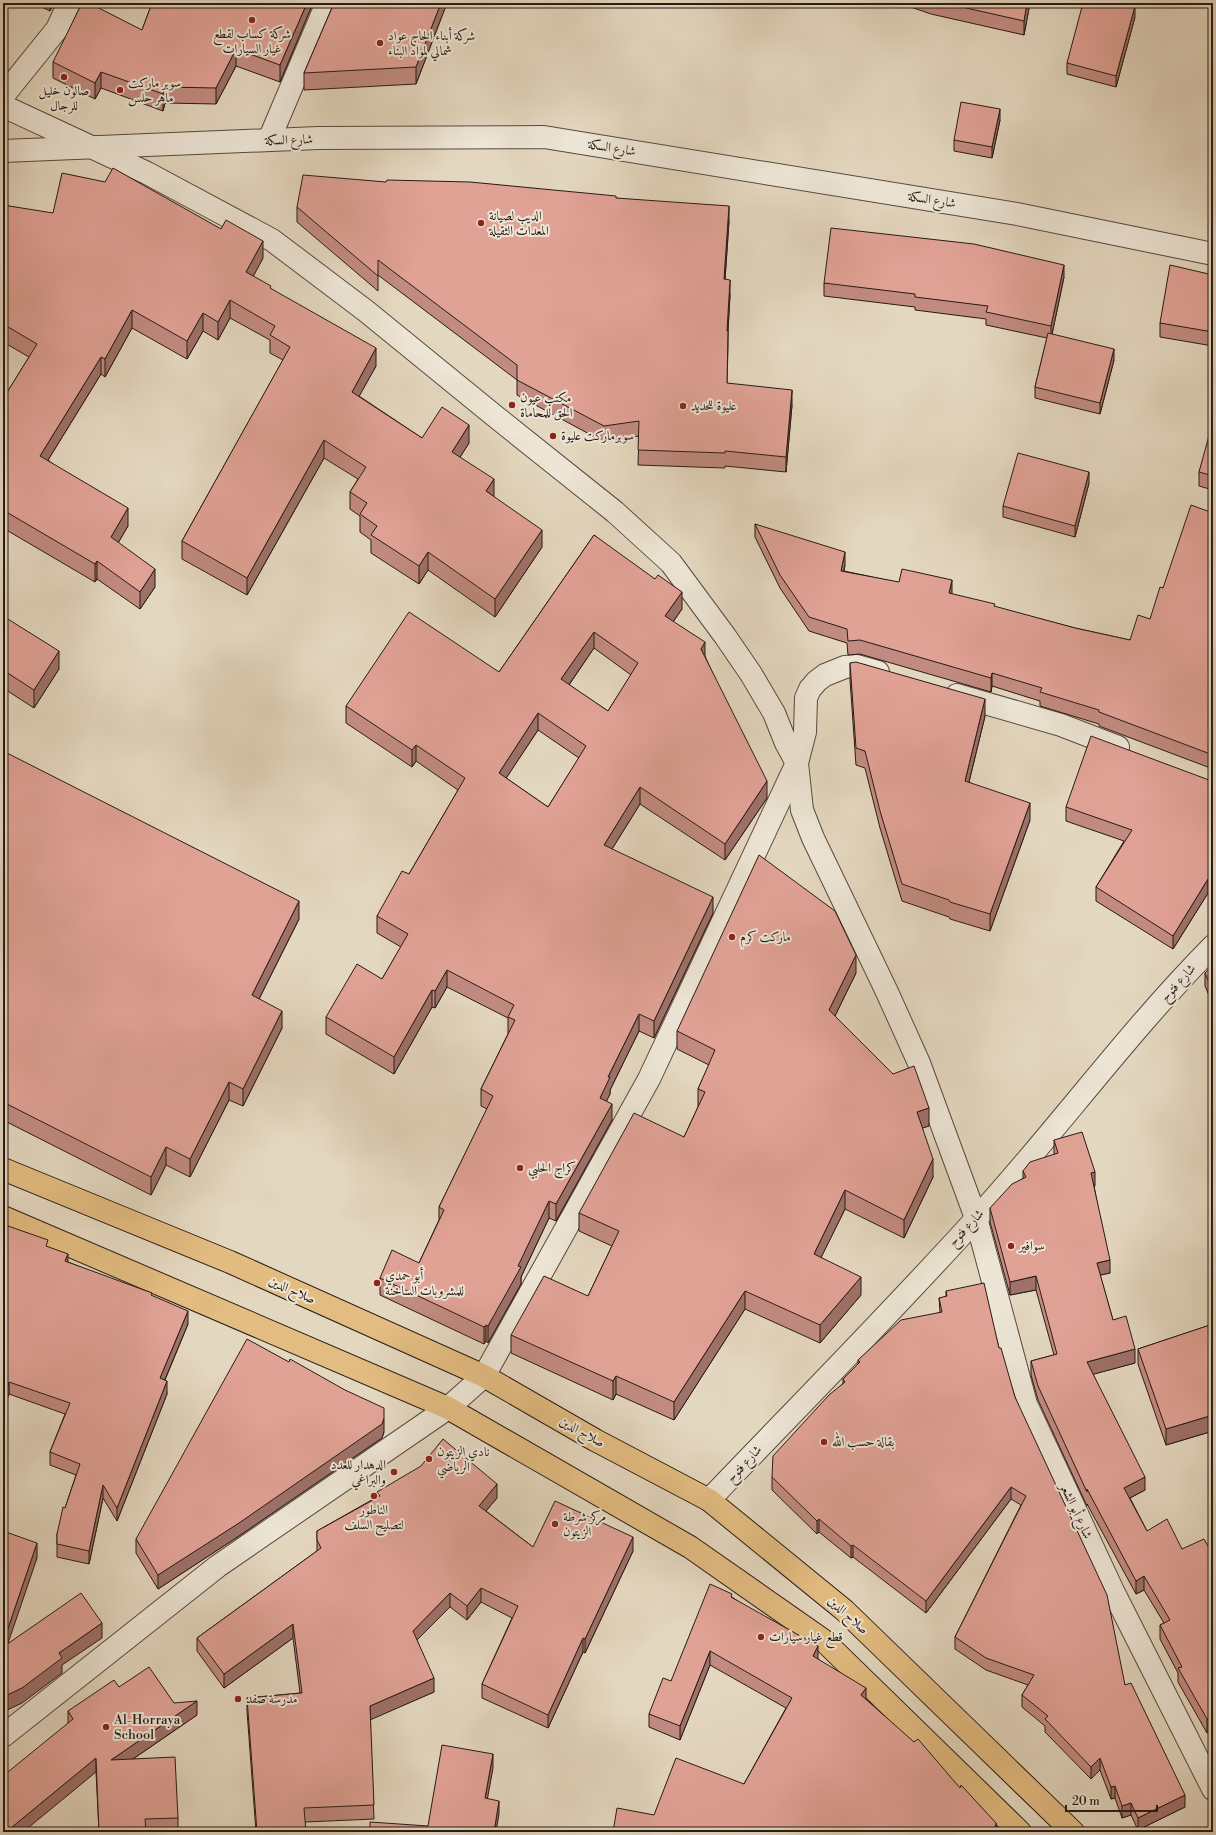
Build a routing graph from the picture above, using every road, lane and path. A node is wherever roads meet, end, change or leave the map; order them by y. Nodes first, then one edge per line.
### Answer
1 (69, 3) edge
2 (327, 3) edge
3 (3, 96) edge
4 (3, 106) edge
5 (269, 140) junction
6 (92, 149) junction
7 (3, 151) edge
8 (1213, 254) edge
9 (894, 677) edge
10 (940, 690) edge
11 (1133, 752) edge
12 (797, 763) junction
13 (1213, 946) edge
14 (3, 1169) edge
15 (3, 1216) edge
16 (976, 1218) junction
17 (484, 1376) junction
18 (448, 1408) junction
19 (709, 1500) junction
20 (3, 1736) edge
21 (1213, 1789) edge
22 (1020, 1832) edge
23 (1073, 1832) edge

1 - 3 street
2 - 5 street
4 - 6 street
5 - 6 street, شارع السكة
5 - 8 street, شارع السكة
6 - 7 street, شارع السكة
6 - 12 street
9 - 12 street
10 - 11 street
12 - 16 street, شارع أبو الشعر
12 - 17 street
13 - 16 street, شارع فتوح
14 - 17 highway, صلاح الدين
15 - 18 highway
16 - 19 street, شارع فتوح
16 - 21 street, شارع أبو الشعر
17 - 18 street
17 - 19 highway, صلاح الدين
18 - 20 street
18 - 22 highway
19 - 23 highway, صلاح الدين

